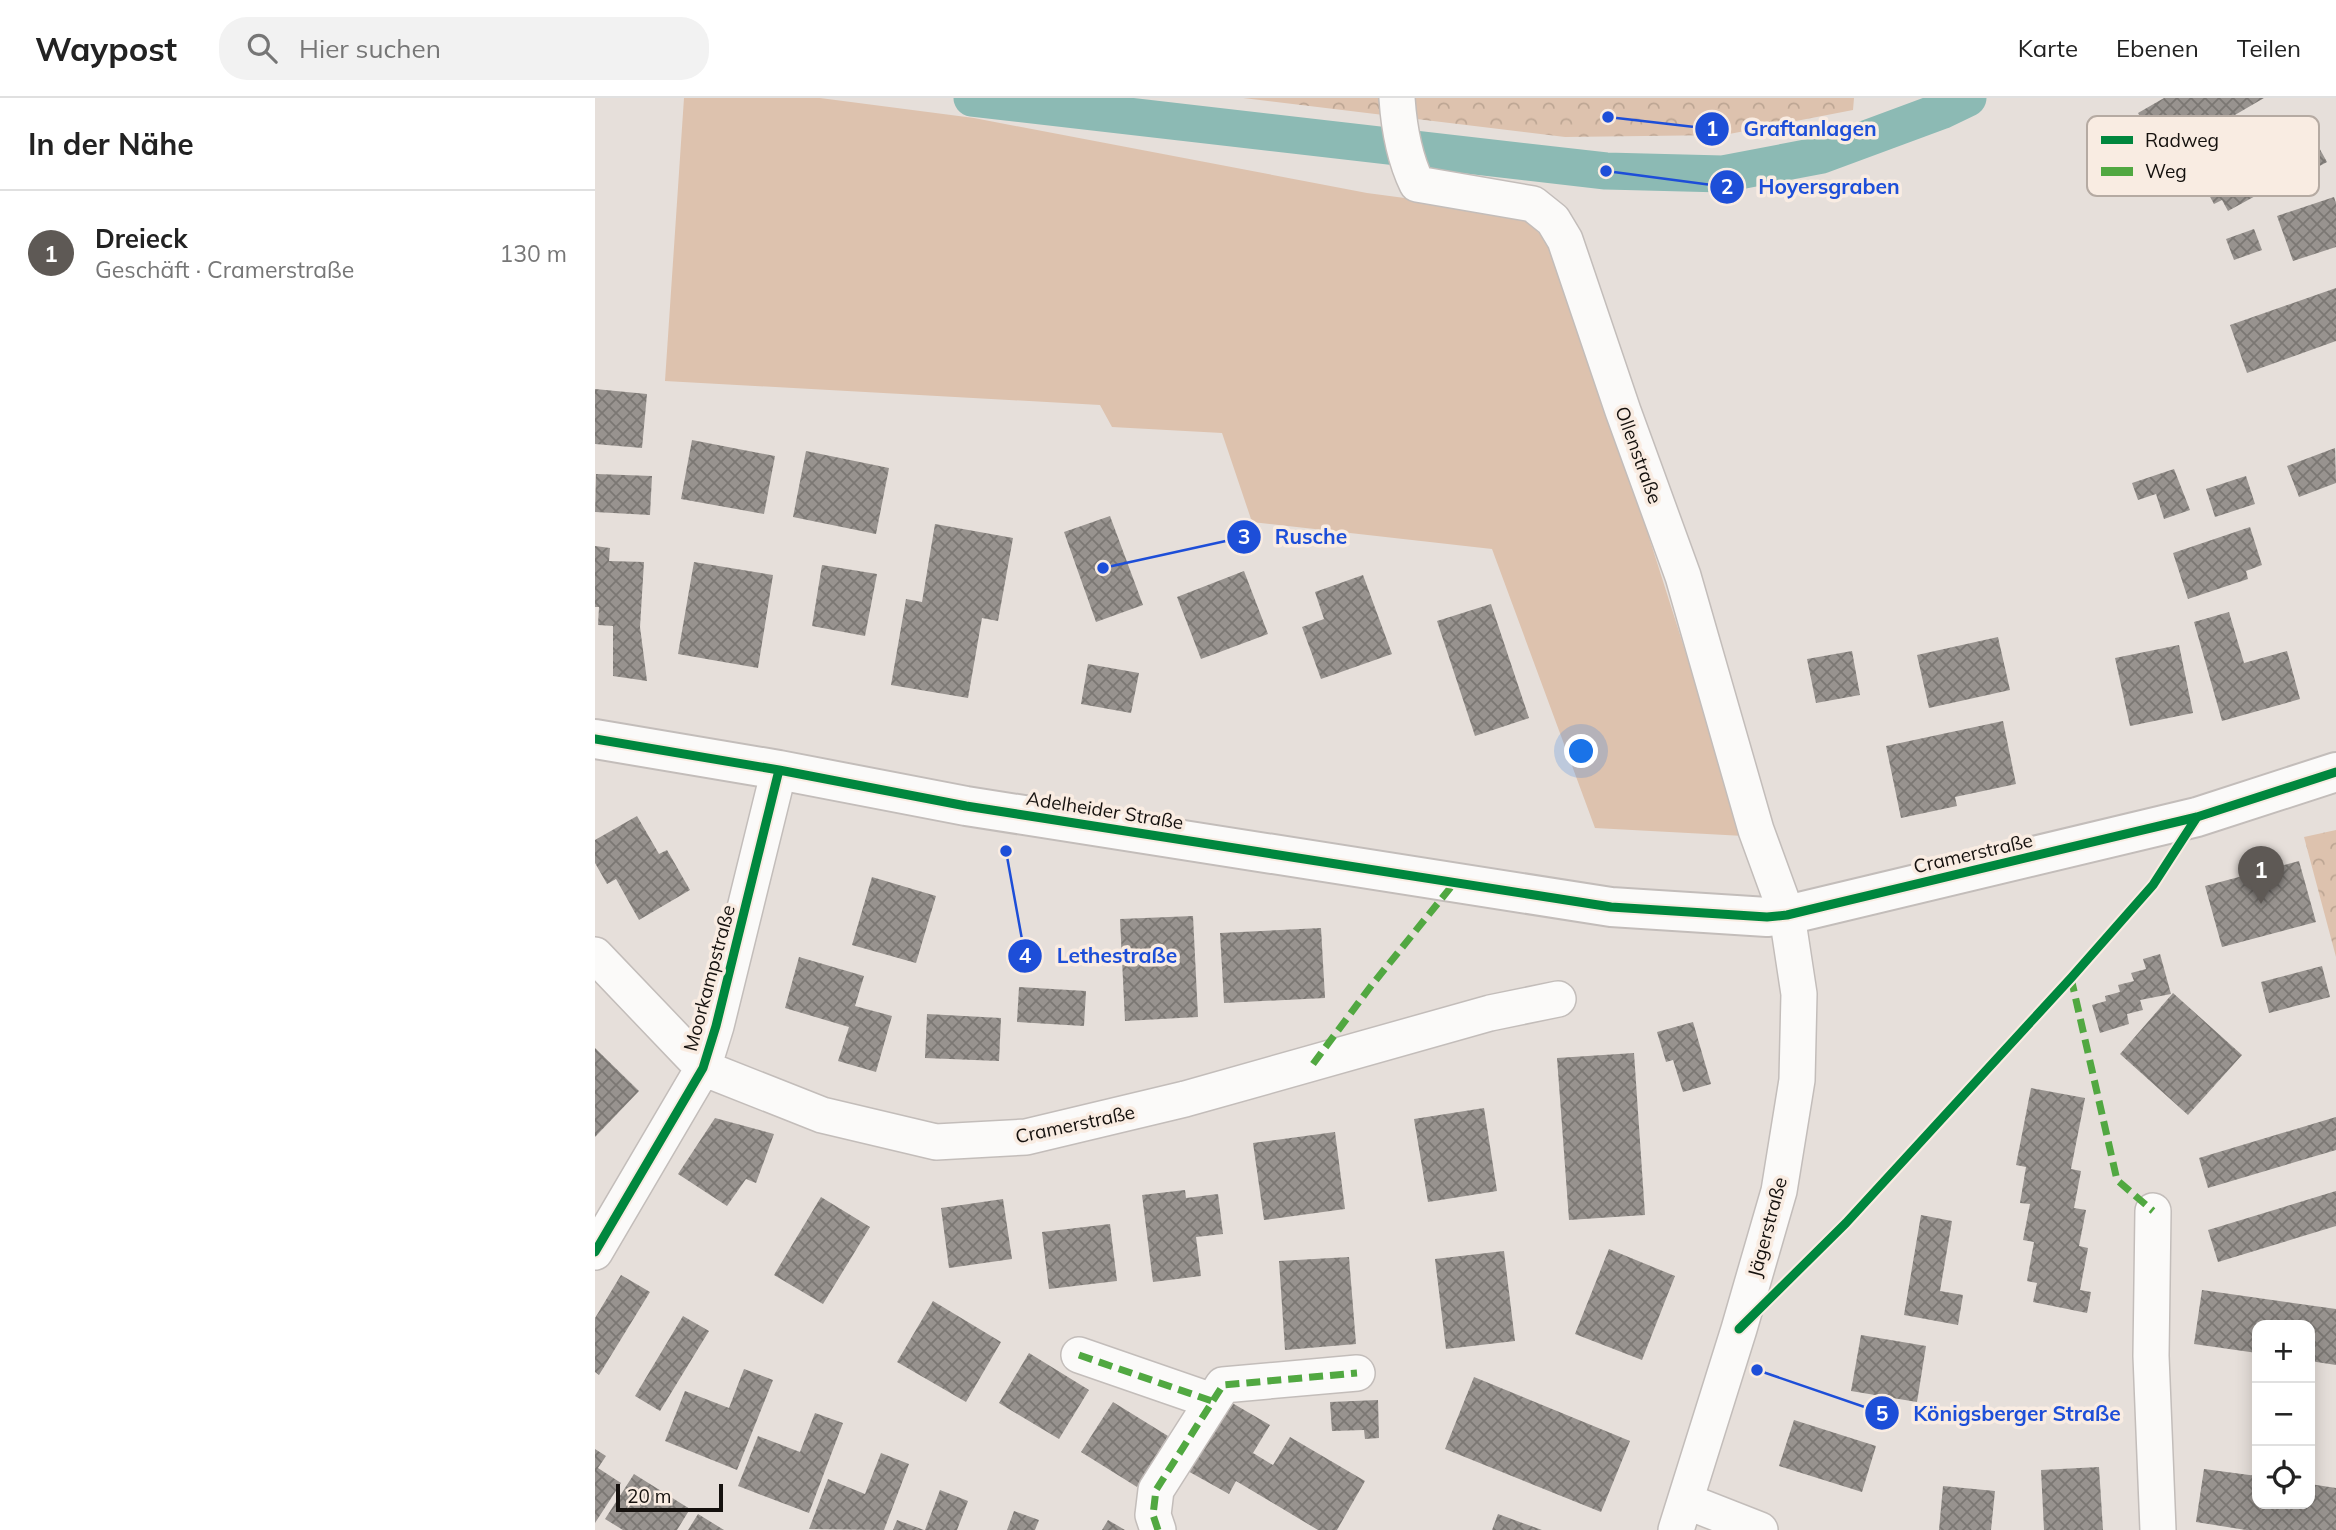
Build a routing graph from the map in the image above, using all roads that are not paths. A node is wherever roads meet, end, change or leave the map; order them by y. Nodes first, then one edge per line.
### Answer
1 (1398, 108) edge
2 (595, 739) edge
3 (779, 770) junction
4 (2336, 772) edge
5 (1611, 907) joint
6 (1787, 915) junction
7 (595, 955) edge
8 (1558, 999) dead end
9 (703, 1068) junction
10 (2153, 1211) dead end
11 (595, 1252) edge
12 (1079, 1355) dead end
13 (1357, 1373) dead end
14 (1212, 1401) junction
15 (1681, 1515) edge
16 (1158, 1530) edge
17 (1760, 1530) edge
18 (2158, 1530) edge

1 - 6 street, Ollenstraße
2 - 3 main road, Adelheider Straße
3 - 5 main road, Adelheider Straße
3 - 9 street, Moorkampstraße
4 - 6 main road, Cramerstraße
5 - 6 main road, Cramerstraße
6 - 15 street, Jägerstraße
7 - 9 street, Cramerstraße
8 - 9 street, Cramerstraße
9 - 11 street, Moorkampstraße
10 - 18 street
12 - 14 street
13 - 14 street
14 - 16 street
15 - 17 street

